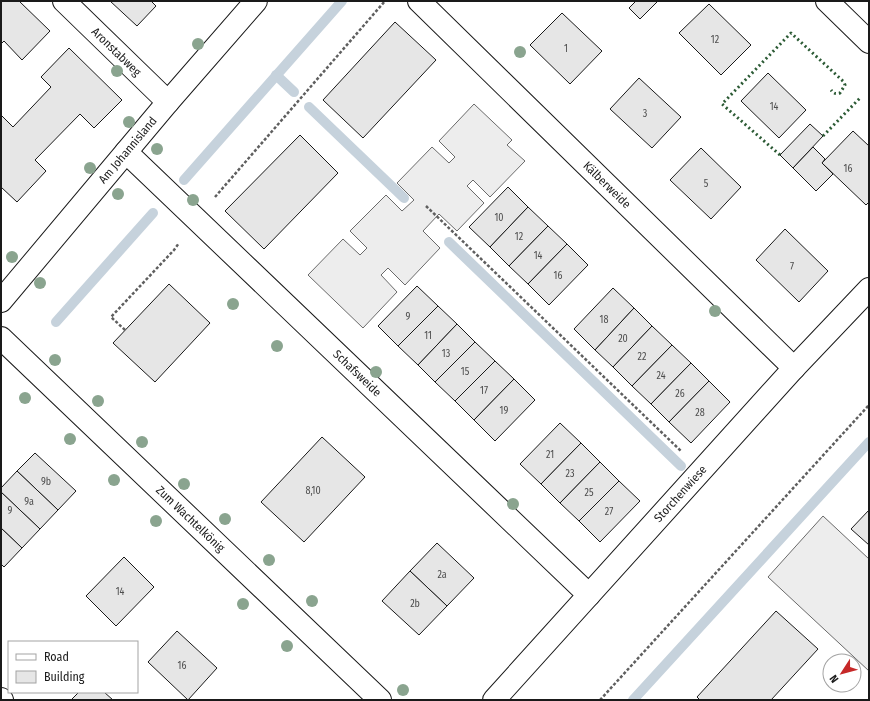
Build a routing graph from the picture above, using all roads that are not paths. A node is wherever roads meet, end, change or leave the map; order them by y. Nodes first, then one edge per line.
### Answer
1 (64, 1) edge
2 (256, 1) edge
3 (419, 1) edge
4 (827, 1) edge
5 (869, 42) edge
6 (168, 102) junction
7 (126, 152) junction
8 (869, 289) edge
9 (1, 301) edge
10 (1, 338) edge
11 (794, 368) junction
12 (589, 596) junction
13 (380, 700) edge
14 (494, 700) edge

1 - 6 street, Aronstabweg
2 - 6 street, Am Johannisland
3 - 11 street, Kälberweide
4 - 5 street
6 - 7 street, Am Johannisland
7 - 9 street, Am Johannisland
7 - 12 street, Schafsweide
8 - 11 street, Storchenwiese
10 - 13 street, Zum Wachtelkönig
11 - 12 street, Storchenwiese
12 - 14 street, Storchenwiese

